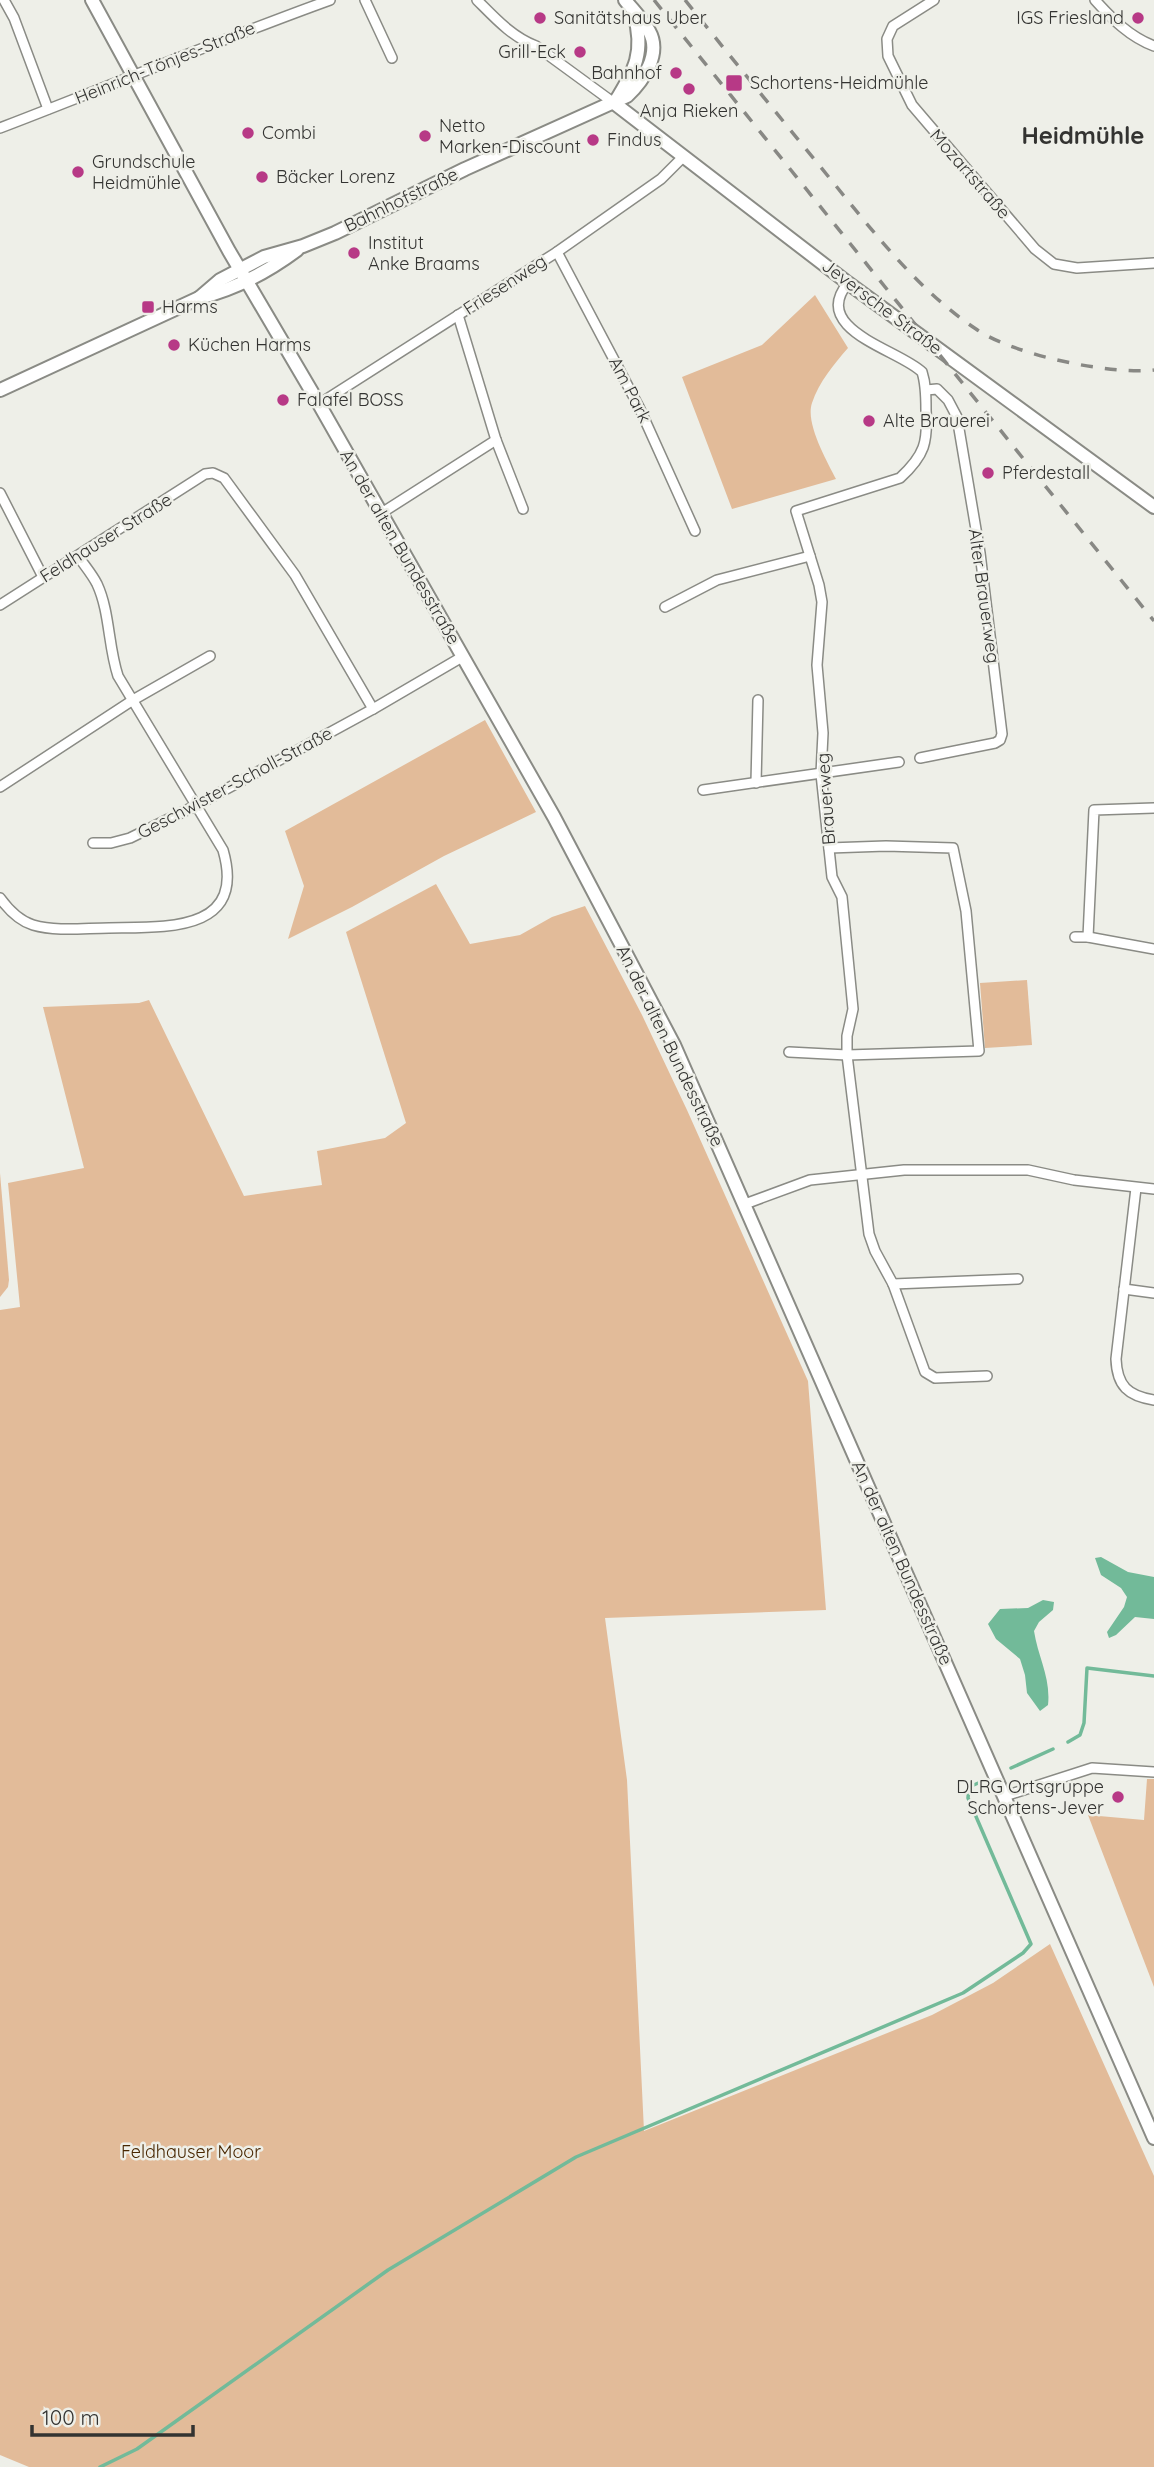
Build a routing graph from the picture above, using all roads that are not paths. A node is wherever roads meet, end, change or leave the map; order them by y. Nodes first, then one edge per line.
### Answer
1 (4, 0) edge
2 (92, 0) edge
3 (330, 0) edge
4 (365, 0) edge
5 (477, 0) edge
6 (934, 0) edge
7 (1095, 0) edge
8 (629, 5) edge
9 (1154, 46) edge
10 (392, 58) dead end
11 (135, 77) junction
12 (614, 103) junction
13 (48, 109) junction
14 (0, 128) edge
15 (684, 156) junction
16 (303, 246) junction
17 (557, 252) junction
18 (1154, 263) edge
19 (240, 269) junction
20 (247, 282) junction
21 (848, 283) junction
22 (199, 298) junction
23 (458, 315) junction
24 (0, 390) edge
25 (926, 390) junction
26 (319, 404) junction
27 (496, 440) junction
28 (0, 493) edge
29 (1154, 507) edge
30 (523, 509) dead end
31 (380, 514) junction
32 (695, 531) dead end
33 (78, 556) junction
34 (810, 556) junction
35 (44, 577) junction
36 (0, 605) edge
37 (665, 607) dead end
38 (210, 656) dead end
39 (462, 657) junction
40 (133, 700) junction
41 (758, 700) dead end
42 (373, 709) junction
43 (920, 758) dead end
44 (899, 762) dead end
45 (821, 774) junction
46 (756, 783) junction
47 (0, 787) edge
48 (703, 790) dead end
49 (197, 805) junction
50 (1154, 808) edge
51 (93, 843) dead end
52 (829, 848) junction
53 (0, 898) edge
54 (1075, 937) dead end
55 (1088, 937) junction
56 (1154, 949) edge
57 (789, 1052) dead end
58 (847, 1055) junction
59 (860, 1173) junction
60 (1136, 1188) junction
61 (1154, 1189) edge
62 (745, 1204) junction
63 (1018, 1279) dead end
64 (893, 1284) junction
65 (1124, 1289) junction
66 (1154, 1293) edge
67 (987, 1376) dead end
68 (1154, 1400) edge
69 (1154, 1772) edge
70 (1005, 1796) junction
71 (1154, 2138) edge

1 - 13 street
2 - 11 street, An der alten Bundesstraße
3 - 11 street, Heinrich-Tönjes-Straße
4 - 10 street
5 - 12 street
6 - 18 street, Mozartstraße
7 - 9 street
8 - 12 street
11 - 13 street, Heinrich-Tönjes-Straße
11 - 19 street, An der alten Bundesstraße
12 - 15 street, Jeversche Straße
12 - 16 street, Bahnhofstraße
13 - 14 street, Heinrich-Tönjes-Straße
15 - 17 street, Friesenweg
15 - 21 street, Jeversche Straße
16 - 19 street, Bahnhofstraße
16 - 20 street, Bahnhofstraße
17 - 23 street, Friesenweg
17 - 32 street, Am Park
19 - 20 street, An der alten Bundesstraße
19 - 22 street, Bahnhofstraße
20 - 22 street, Bahnhofstraße
20 - 26 street, An der alten Bundesstraße
21 - 25 street
21 - 29 street, Jeversche Straße
22 - 24 street, Bahnhofstraße
23 - 26 street, Friesenweg
23 - 27 street
25 - 34 street, Brauerweg
25 - 43 street, Alter Brauerweg
26 - 31 street, An der alten Bundesstraße
27 - 30 street
27 - 31 street
28 - 35 street
31 - 39 street, An der alten Bundesstraße
33 - 35 street, Feldhauser Straße
33 - 40 street
33 - 42 street, Feldhauser Straße
34 - 37 street
34 - 45 street, Brauerweg
35 - 36 street, Feldhauser Straße
38 - 40 street
39 - 42 street, Geschwister-Scholl-Straße
39 - 62 street, An der alten Bundesstraße
40 - 47 street
40 - 49 street
41 - 46 street
42 - 49 street, Geschwister-Scholl-Straße
44 - 45 street
45 - 46 street
45 - 52 street, Brauerweg
46 - 48 street
49 - 51 street, Geschwister-Scholl-Straße
49 - 53 street
50 - 55 street
52 - 58 street, Brauerweg
52 - 58 street
54 - 55 street
55 - 56 street
57 - 58 street
58 - 59 street, Brauerweg
59 - 60 street
59 - 62 street
59 - 64 street, Brauerweg
60 - 61 street
60 - 65 street
62 - 70 street, An der alten Bundesstraße
63 - 64 street
64 - 67 street, Brauerweg
65 - 66 street
65 - 68 street
69 - 70 street
70 - 71 street, An der alten Bundesstraße

